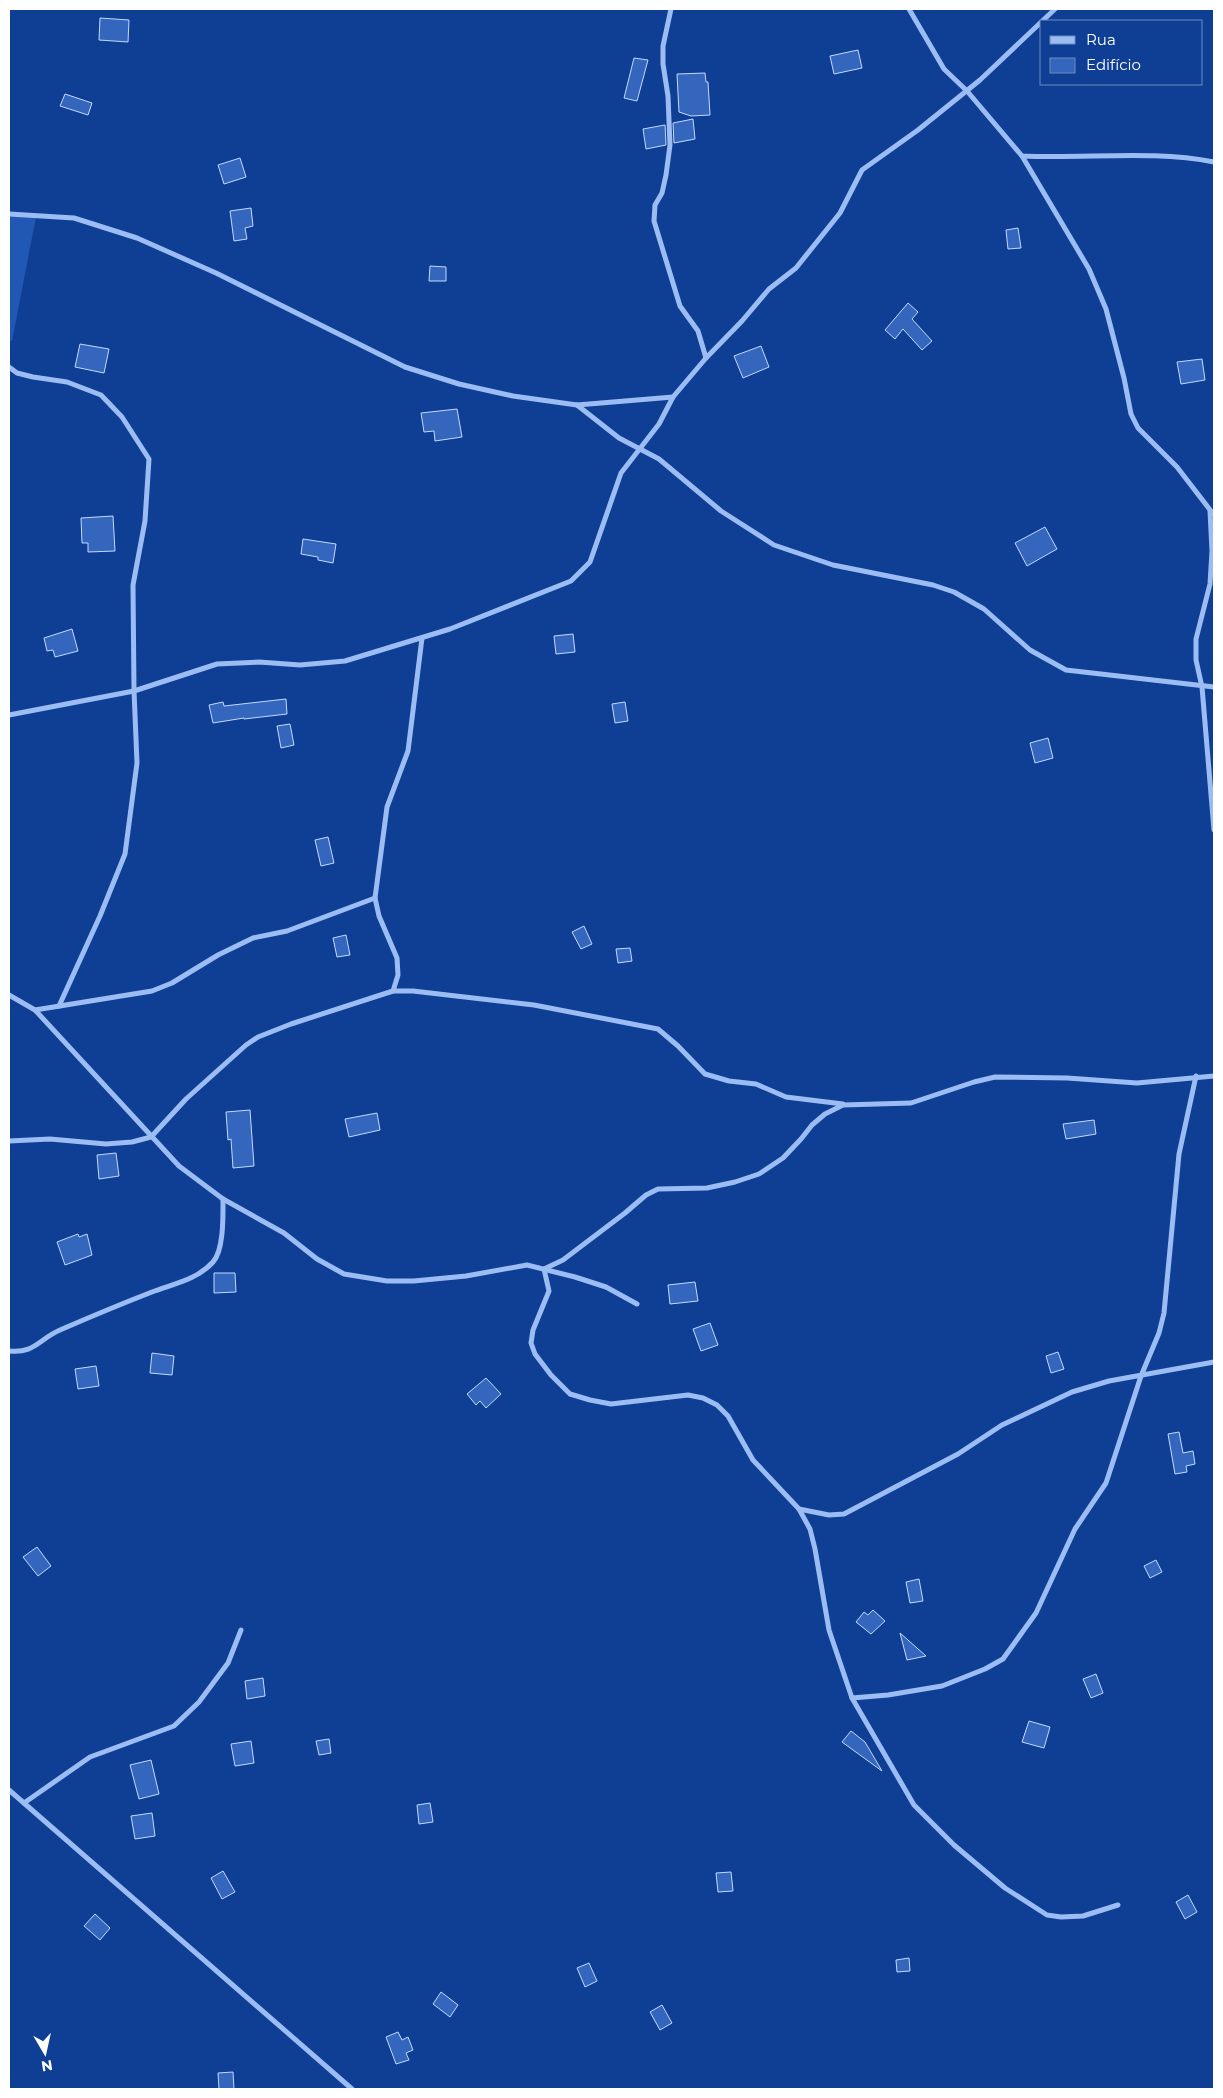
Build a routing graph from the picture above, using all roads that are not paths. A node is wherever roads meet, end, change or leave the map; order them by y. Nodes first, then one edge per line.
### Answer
1 (671, 9) edge
2 (909, 9) edge
3 (1056, 9) edge
4 (1044, 20) edge
5 (1040, 24) edge
6 (967, 91) junction
7 (1022, 156) junction
8 (1214, 162) edge
9 (9, 214) edge
10 (706, 358) junction
11 (9, 367) edge
12 (673, 397) junction
13 (577, 405) junction
14 (641, 449) junction
15 (1210, 510) junction
16 (1214, 515) edge
17 (422, 638) junction
18 (1202, 687) junction
19 (1214, 687) edge
20 (134, 691) junction
21 (9, 715) edge
22 (1214, 830) edge
23 (376, 898) junction
24 (393, 991) junction
25 (9, 995) edge
26 (59, 1006) junction
27 (35, 1010) junction
28 (1196, 1076) junction
29 (1214, 1076) edge
30 (843, 1104) junction
31 (150, 1136) junction
32 (9, 1141) edge
33 (223, 1199) junction
34 (544, 1269) junction
35 (637, 1304) dead end
36 (9, 1351) edge
37 (1214, 1362) edge
38 (1141, 1376) junction
39 (799, 1509) junction
40 (241, 1630) dead end
41 (852, 1698) junction
42 (9, 1790) edge
43 (24, 1803) junction
44 (1118, 1905) dead end
45 (352, 2089) edge

1 - 10 street
2 - 6 street
3 - 4 street
5 - 6 street
6 - 7 street
6 - 10 street
7 - 8 street
7 - 15 street
9 - 13 street
10 - 12 street
11 - 20 street
12 - 13 street
12 - 14 street
13 - 14 street
14 - 17 street
14 - 18 street
15 - 16 street
15 - 18 street
17 - 20 street
17 - 23 street
18 - 19 street
18 - 22 street
20 - 21 street
20 - 26 street
23 - 24 street
23 - 26 street
24 - 30 street
24 - 31 street
25 - 27 street
26 - 27 street
27 - 31 street
28 - 29 street
28 - 30 street
28 - 38 street
30 - 34 street
31 - 32 street
31 - 33 street
33 - 34 street
33 - 36 street
34 - 35 street
34 - 39 street
37 - 38 street
38 - 39 street
38 - 41 street
39 - 41 street
40 - 43 street
41 - 44 street
42 - 43 street
43 - 45 street

